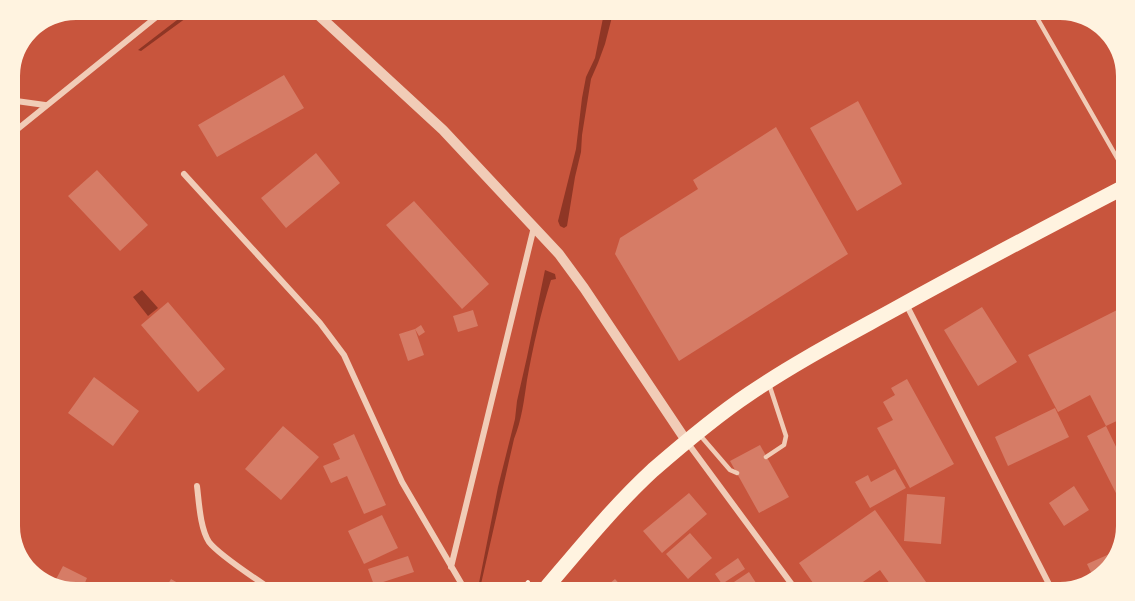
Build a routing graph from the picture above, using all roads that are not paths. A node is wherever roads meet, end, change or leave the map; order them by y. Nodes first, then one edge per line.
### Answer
1 (152, 20) edge
2 (324, 20) edge
3 (1038, 20) edge
4 (20, 102) edge
5 (45, 105) junction
6 (20, 127) edge
7 (1115, 155) edge
8 (184, 174) dead end
9 (1115, 192) edge
10 (534, 226) junction
11 (906, 303) junction
12 (768, 382) junction
13 (693, 438) junction
14 (766, 457) dead end
15 (737, 473) dead end
16 (197, 486) dead end
17 (451, 567) junction
18 (260, 582) edge
19 (460, 582) edge
20 (551, 582) edge
21 (791, 582) edge
22 (1048, 582) edge

1 - 5 street
2 - 10 street
3 - 7 lane
4 - 5 street
5 - 6 street
8 - 17 street
9 - 11 main road
10 - 13 street
10 - 17 street
11 - 12 main road
11 - 22 street
12 - 13 main road
12 - 14 lane
13 - 15 lane
13 - 20 main road
13 - 21 street
16 - 18 street
17 - 19 street

